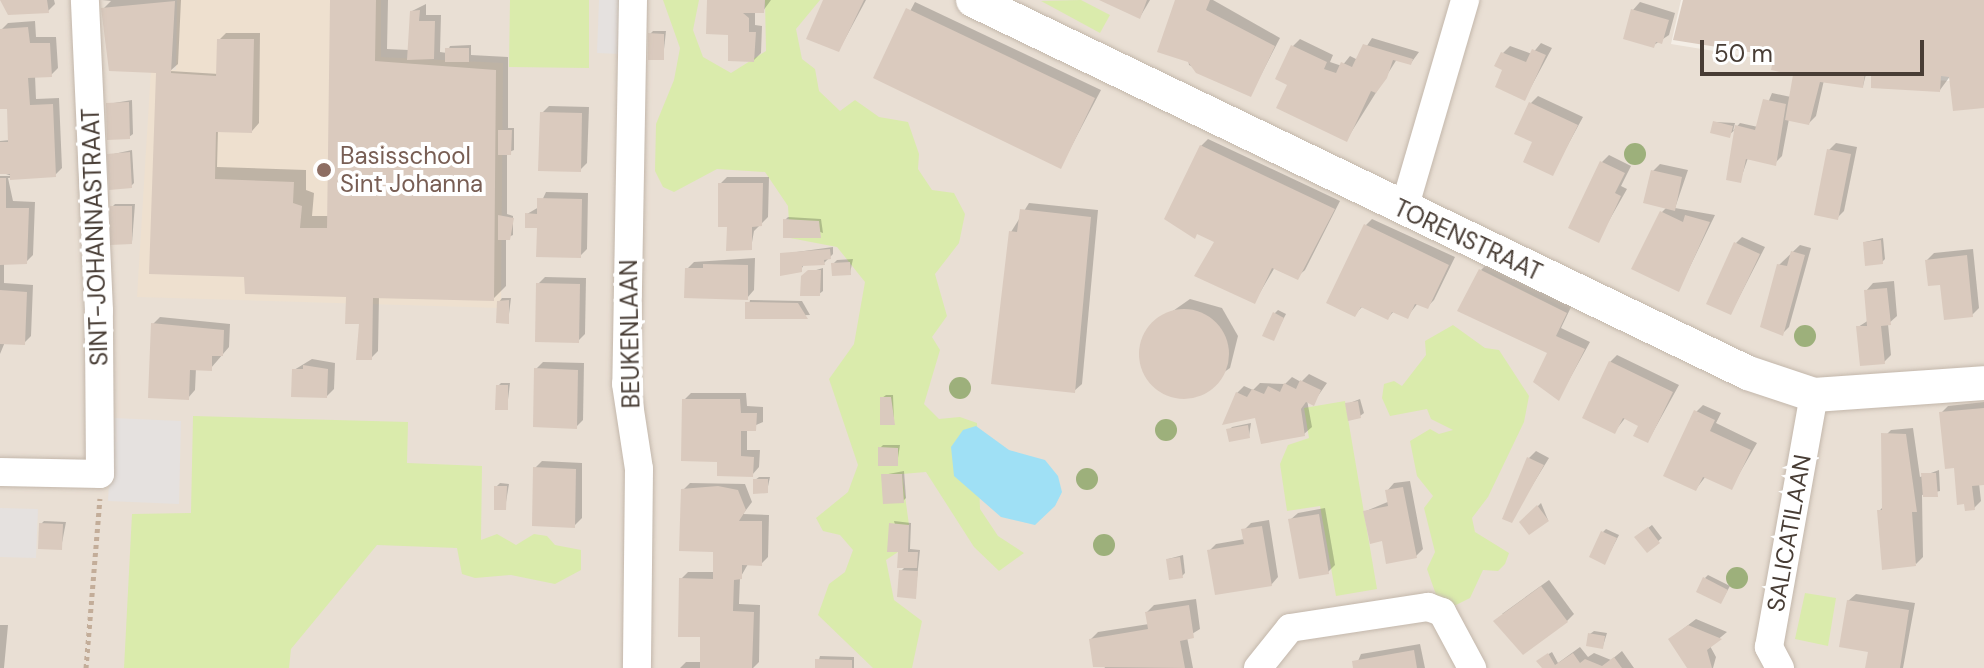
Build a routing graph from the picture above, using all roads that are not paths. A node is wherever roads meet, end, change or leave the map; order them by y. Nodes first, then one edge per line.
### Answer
1 (85, 0) edge
2 (633, 0) edge
3 (973, 0) edge
4 (1465, 0) edge
5 (1404, 209) junction
6 (1984, 383) edge
7 (1814, 395) junction
8 (0, 472) edge
9 (637, 668) edge
10 (1258, 668) edge
11 (1472, 668) edge
12 (1780, 668) edge

1 - 8 street, SINT-JOHANNASTRAAT
2 - 9 street, BEUKENLAAN
3 - 5 street, TORENSTRAAT
4 - 5 street
5 - 7 street, TORENSTRAAT
6 - 7 street, TORENSTRAAT
7 - 12 street, SALICATILAAN
10 - 11 street

